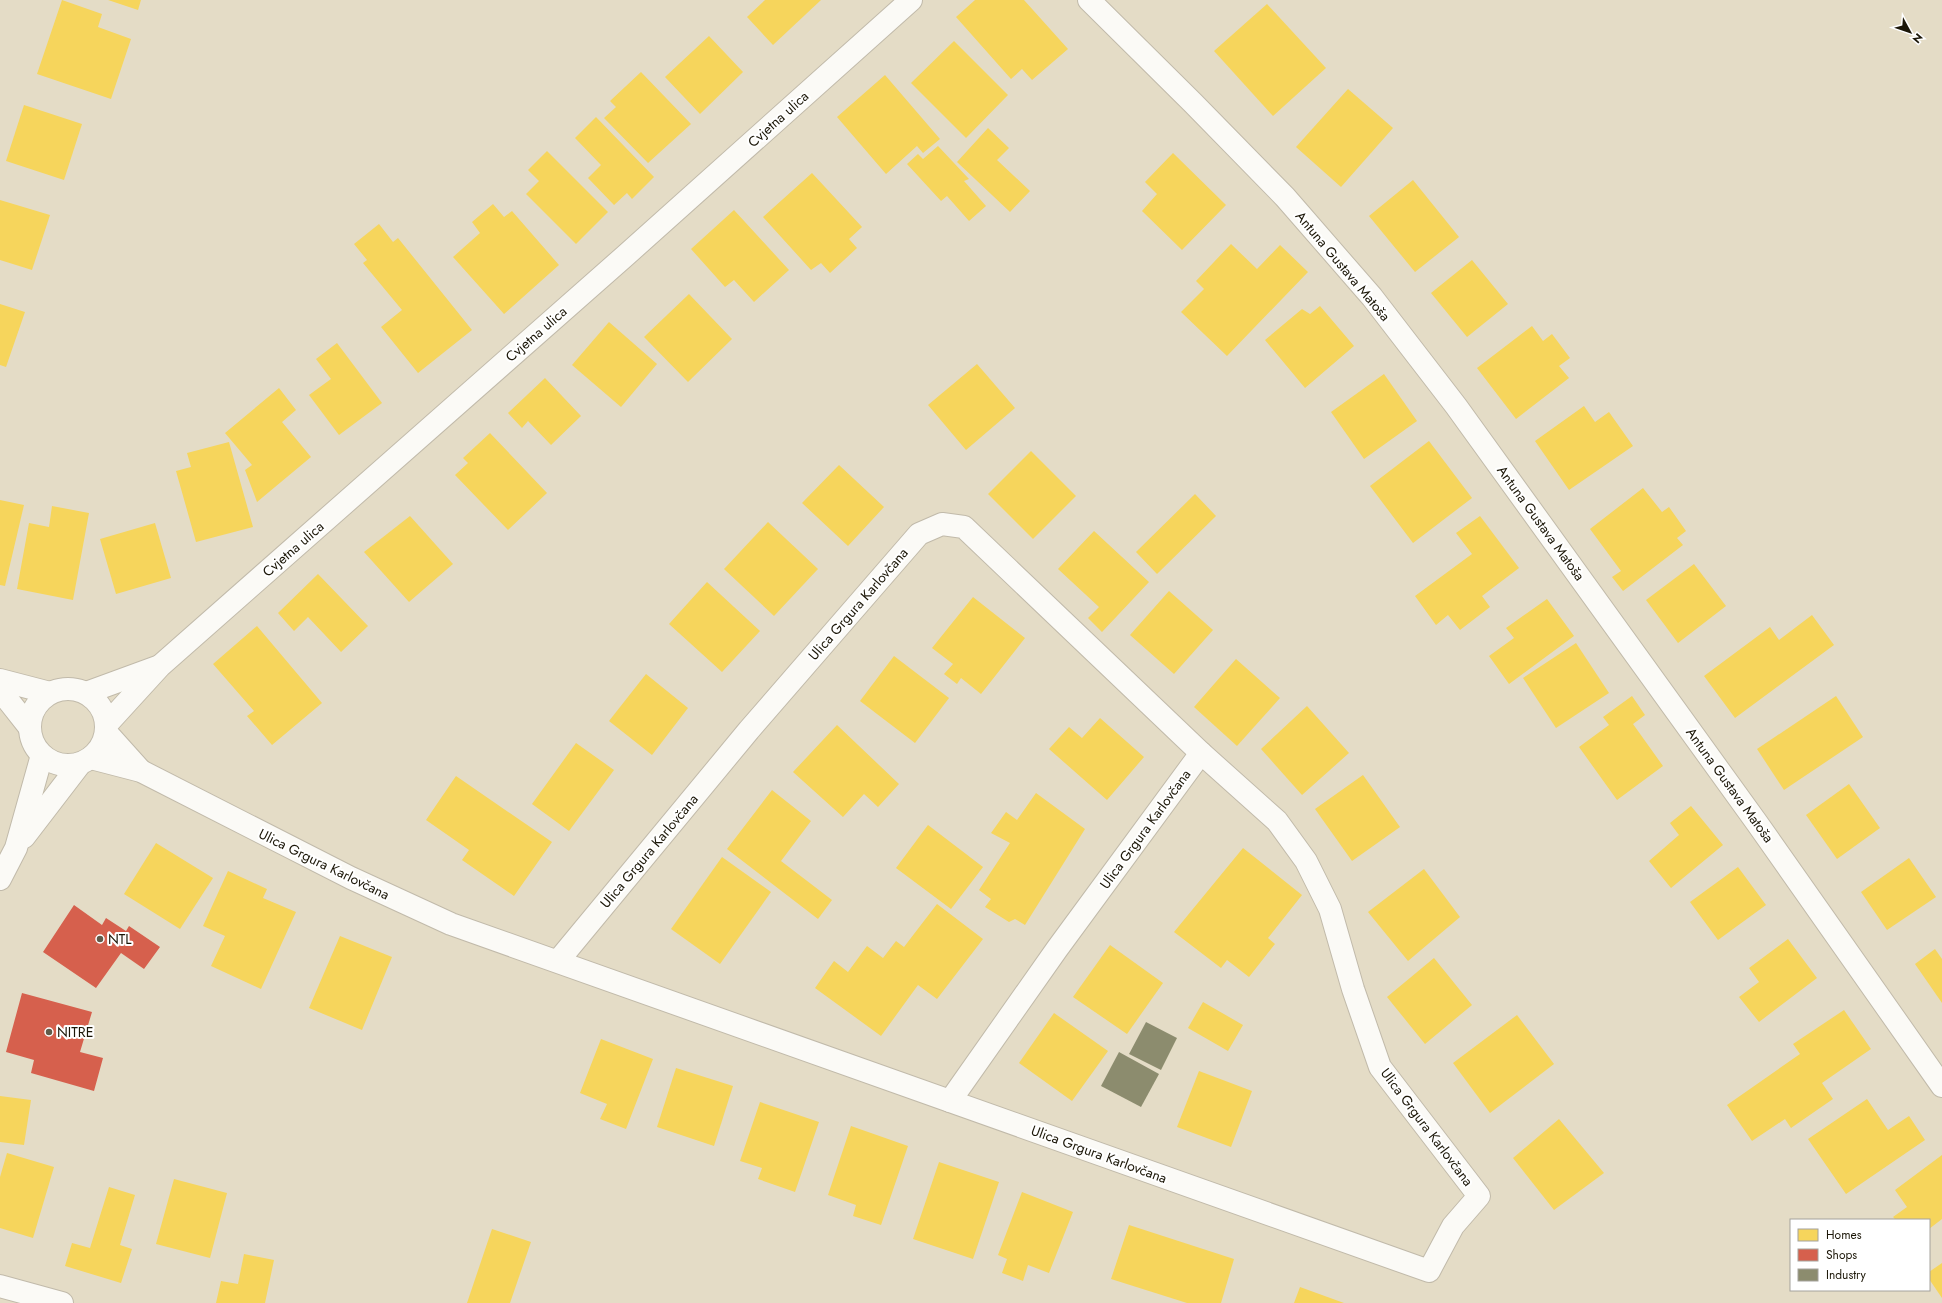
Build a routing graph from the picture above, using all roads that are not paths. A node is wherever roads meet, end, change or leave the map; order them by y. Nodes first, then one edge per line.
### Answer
1 (911, 0) edge
2 (1089, 0) edge
3 (160, 666) junction
4 (0, 680) edge
5 (0, 690) edge
6 (50, 693) junction
7 (86, 693) junction
8 (30, 728) junction
9 (106, 728) junction
10 (1201, 753) junction
11 (42, 755) junction
12 (85, 761) junction
13 (142, 771) junction
14 (16, 848) junction
15 (0, 879) edge
16 (558, 962) junction
17 (1942, 1086) edge
18 (950, 1101) junction
19 (0, 1286) edge
20 (62, 1303) edge

1 - 3 street, Cvjetna ulica
2 - 17 street, Antuna Gustava Matoša
3 - 7 street
3 - 9 street, Cvjetna ulica
4 - 6 street
5 - 8 street
6 - 7 street
6 - 8 street
7 - 9 street
8 - 11 street
9 - 12 street
9 - 13 street
10 - 16 street, Ulica Grgura Karlovčana
10 - 18 street, Ulica Grgura Karlovčana
10 - 18 street, Ulica Grgura Karlovčana
11 - 12 street
11 - 14 street
12 - 13 street
12 - 14 street
13 - 16 street, Ulica Grgura Karlovčana
14 - 15 street
16 - 18 street, Ulica Grgura Karlovčana
19 - 20 street

